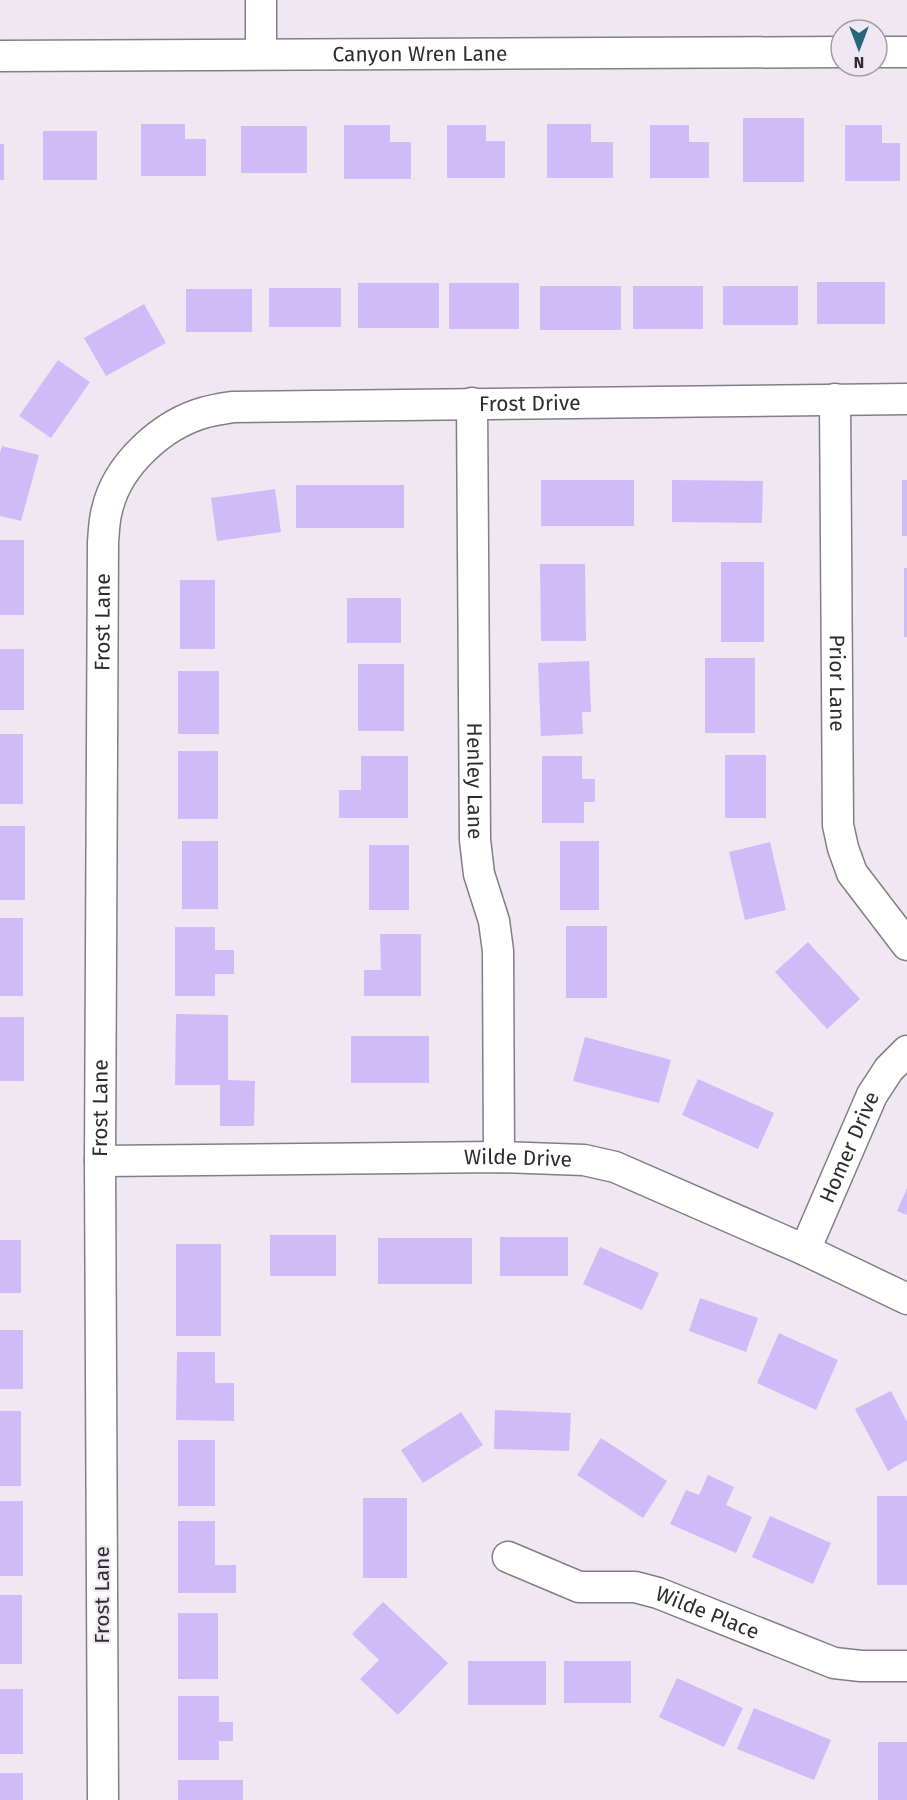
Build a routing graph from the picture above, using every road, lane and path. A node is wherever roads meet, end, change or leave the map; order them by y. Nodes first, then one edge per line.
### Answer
1 (261, 0) edge
2 (829, 52) edge
3 (889, 52) edge
4 (907, 52) edge
5 (261, 54) junction
6 (0, 56) edge
7 (835, 399) junction
8 (907, 399) edge
9 (472, 403) junction
10 (158, 437) joint
11 (907, 945) edge
12 (907, 1051) edge
13 (499, 1157) junction
14 (100, 1161) junction
15 (805, 1250) junction
16 (907, 1299) edge
17 (508, 1557) dead end
18 (907, 1666) edge
19 (103, 1800) edge

1 - 5 street
2 - 5 street, Canyon Wren Lane
3 - 4 street
5 - 6 street, Canyon Wren Lane
7 - 8 street, Frost Drive
7 - 9 street, Frost Drive
7 - 11 street, Prior Lane
9 - 10 street, Frost Drive
9 - 13 street, Henley Lane
10 - 14 street, Frost Lane
12 - 15 street, Homer Drive
13 - 14 street, Wilde Drive
13 - 15 street, Wilde Drive
14 - 19 street, Frost Lane
15 - 16 street, Wilde Drive
17 - 18 street, Wilde Place

